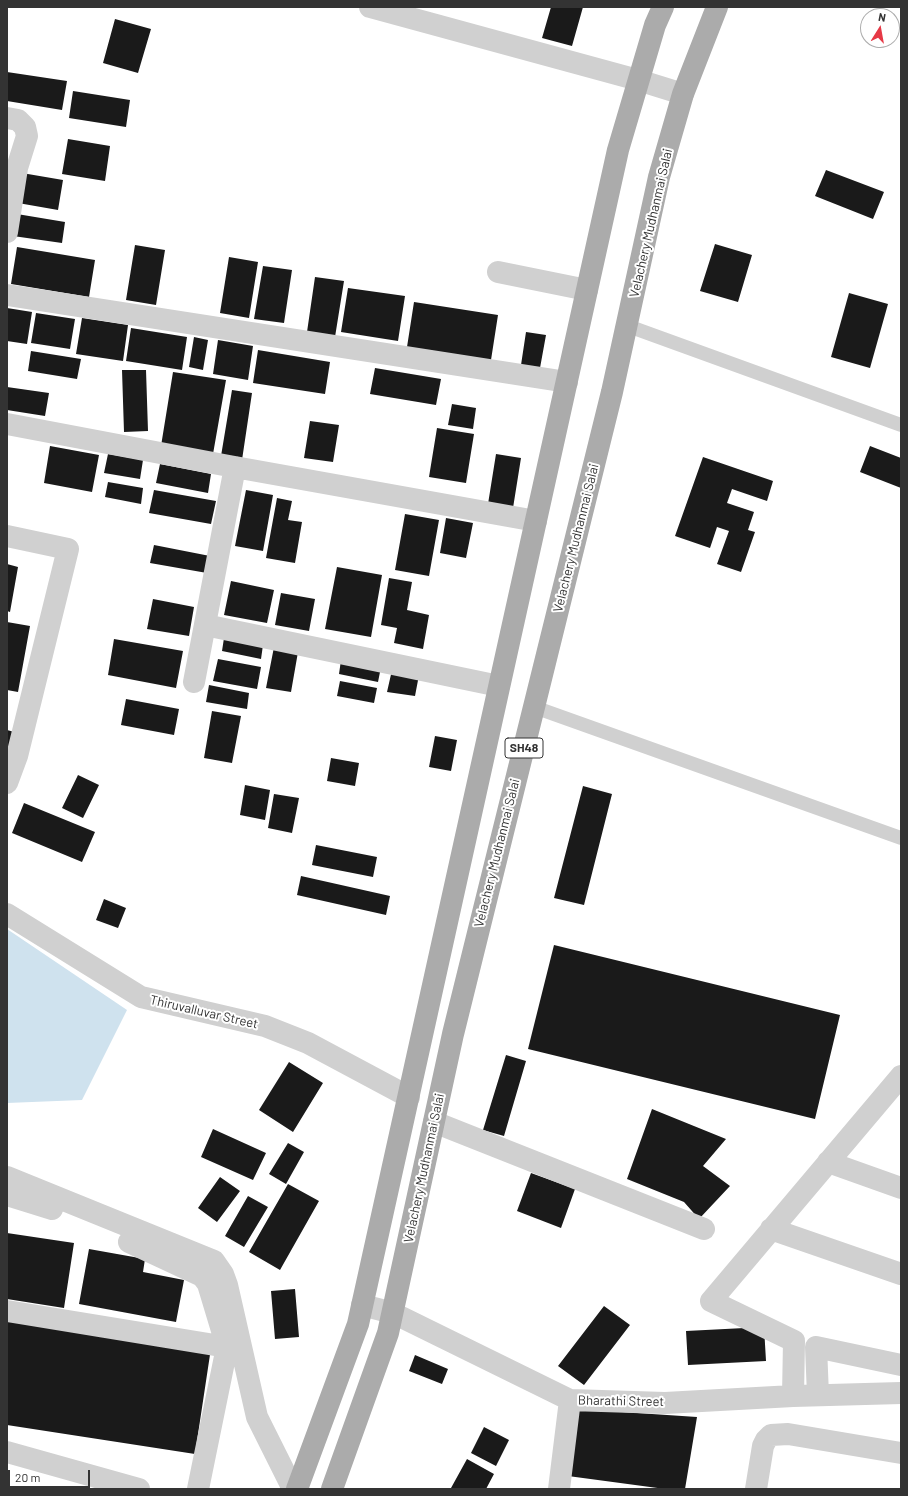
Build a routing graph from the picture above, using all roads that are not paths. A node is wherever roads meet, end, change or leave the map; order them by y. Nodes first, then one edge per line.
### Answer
1 (370, 7) edge
2 (663, 7) edge
3 (717, 7) edge
4 (638, 80) junction
5 (682, 94) junction
6 (7, 118) edge
7 (8, 222) edge
8 (498, 272) dead end
9 (587, 290) junction
10 (7, 295) edge
11 (628, 326) junction
12 (567, 382) junction
13 (7, 424) edge
14 (901, 425) edge
15 (235, 467) junction
16 (536, 521) junction
17 (7, 536) edge
18 (205, 625) junction
19 (194, 682) dead end
20 (499, 686) junction
21 (534, 707) junction
22 (7, 783) edge
23 (901, 838) edge
24 (7, 914) edge
25 (898, 1084) edge
26 (409, 1097) junction
27 (434, 1122) junction
28 (828, 1162) junction
29 (7, 1177) edge
30 (901, 1188) edge
31 (7, 1195) edge
32 (704, 1229) dead end
33 (771, 1229) junction
34 (901, 1274) edge
35 (362, 1305) junction
36 (7, 1311) edge
37 (393, 1313) junction
38 (794, 1341) junction
39 (227, 1347) junction
40 (816, 1347) junction
41 (901, 1365) edge
42 (901, 1393) edge
43 (818, 1395) junction
44 (793, 1396) junction
45 (570, 1400) junction
46 (901, 1453) edge
47 (8, 1456) edge
48 (139, 1489) edge
49 (198, 1489) edge
50 (293, 1489) edge
51 (297, 1489) edge
52 (332, 1489) edge
53 (559, 1489) edge
54 (756, 1489) edge

1 - 4 street
2 - 4 main road, SH48
3 - 5 main road, Velachery Mudhanmai Salai / SH48
4 - 5 street
4 - 9 main road, SH48
5 - 11 main road, Velachery Mudhanmai Salai / SH48
6 - 7 street
8 - 9 street
9 - 12 main road, SH48
10 - 12 street
11 - 14 lane
11 - 21 main road, Velachery Mudhanmai Salai / SH48
12 - 16 main road, SH48
13 - 15 street
15 - 16 street
15 - 18 street
16 - 20 main road, SH48
17 - 22 street
18 - 19 street
18 - 20 street
20 - 26 main road, SH48
21 - 23 lane
21 - 27 main road, Velachery Mudhanmai Salai / SH48
24 - 26 street, Thiruvalluvar Street
25 - 28 street
26 - 35 main road, SH48
27 - 32 street
27 - 37 main road, Velachery Mudhanmai Salai / SH48
28 - 30 street
28 - 33 street
29 - 50 street
31 - 39 street
33 - 34 street
33 - 38 street
35 - 37 street, Bharathi Street
35 - 51 main road, SH48
36 - 39 street
37 - 45 street, Bharathi Street
37 - 52 main road, Velachery Mudhanmai Salai / SH48
38 - 40 street
38 - 44 street
39 - 49 street
40 - 41 street
40 - 43 street
42 - 43 street, Bharathi Street
43 - 44 street, Bharathi Street
44 - 45 street, Bharathi Street
45 - 53 street
46 - 54 street
47 - 48 street

